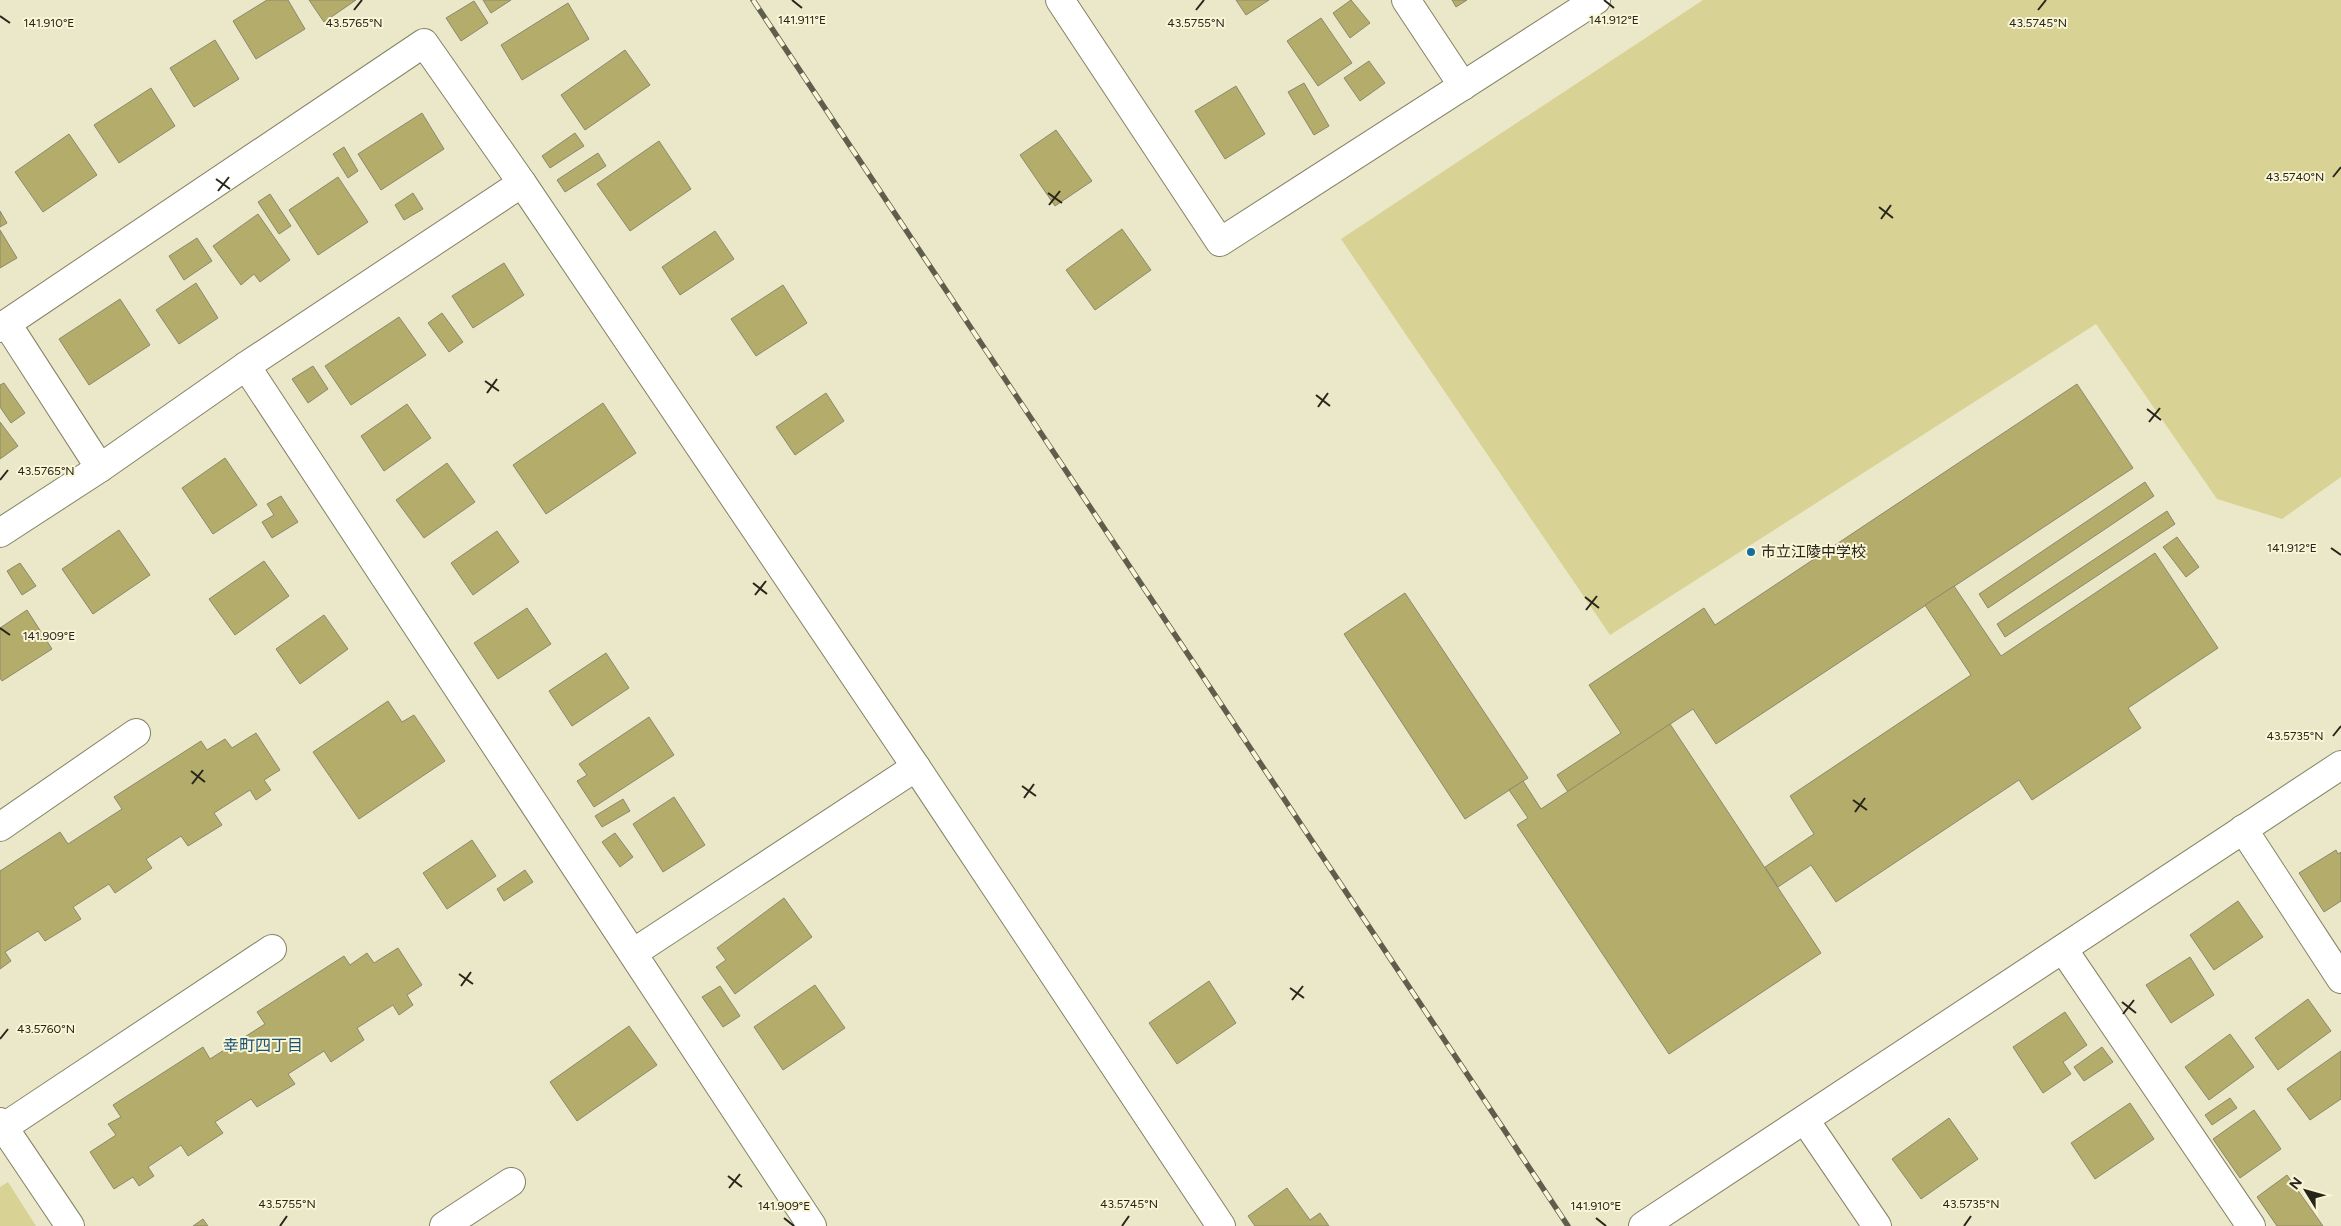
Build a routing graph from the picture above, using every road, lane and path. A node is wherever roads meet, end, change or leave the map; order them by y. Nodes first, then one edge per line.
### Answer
1 (1060, 0) edge
2 (1406, 0) edge
3 (1596, 0) edge
4 (1463, 86) junction
5 (522, 183) junction
6 (3, 326) edge
7 (246, 366) junction
8 (100, 468) junction
9 (0, 533) edge
10 (136, 733) dead end
11 (2341, 765) edge
12 (916, 767) junction
13 (0, 827) edge
14 (2243, 829) junction
15 (272, 949) dead end
16 (2063, 949) junction
17 (633, 953) junction
18 (2341, 979) edge
19 (1805, 1120) junction
20 (2, 1124) edge
21 (511, 1182) dead end
22 (70, 1226) edge
23 (444, 1226) edge
24 (812, 1226) edge
25 (1221, 1226) edge
26 (1643, 1226) edge
27 (1878, 1226) edge
28 (2251, 1226) edge

1 - 4 street
2 - 4 street
3 - 4 street
5 - 6 street
5 - 7 street
5 - 12 street
6 - 8 street
7 - 8 street
7 - 17 street
8 - 9 street
10 - 13 street
11 - 14 street
12 - 17 street
12 - 25 street
14 - 16 street
14 - 18 street
15 - 20 street
16 - 19 street
16 - 28 street
17 - 24 street
19 - 26 street
19 - 27 street
20 - 22 street
21 - 23 street

